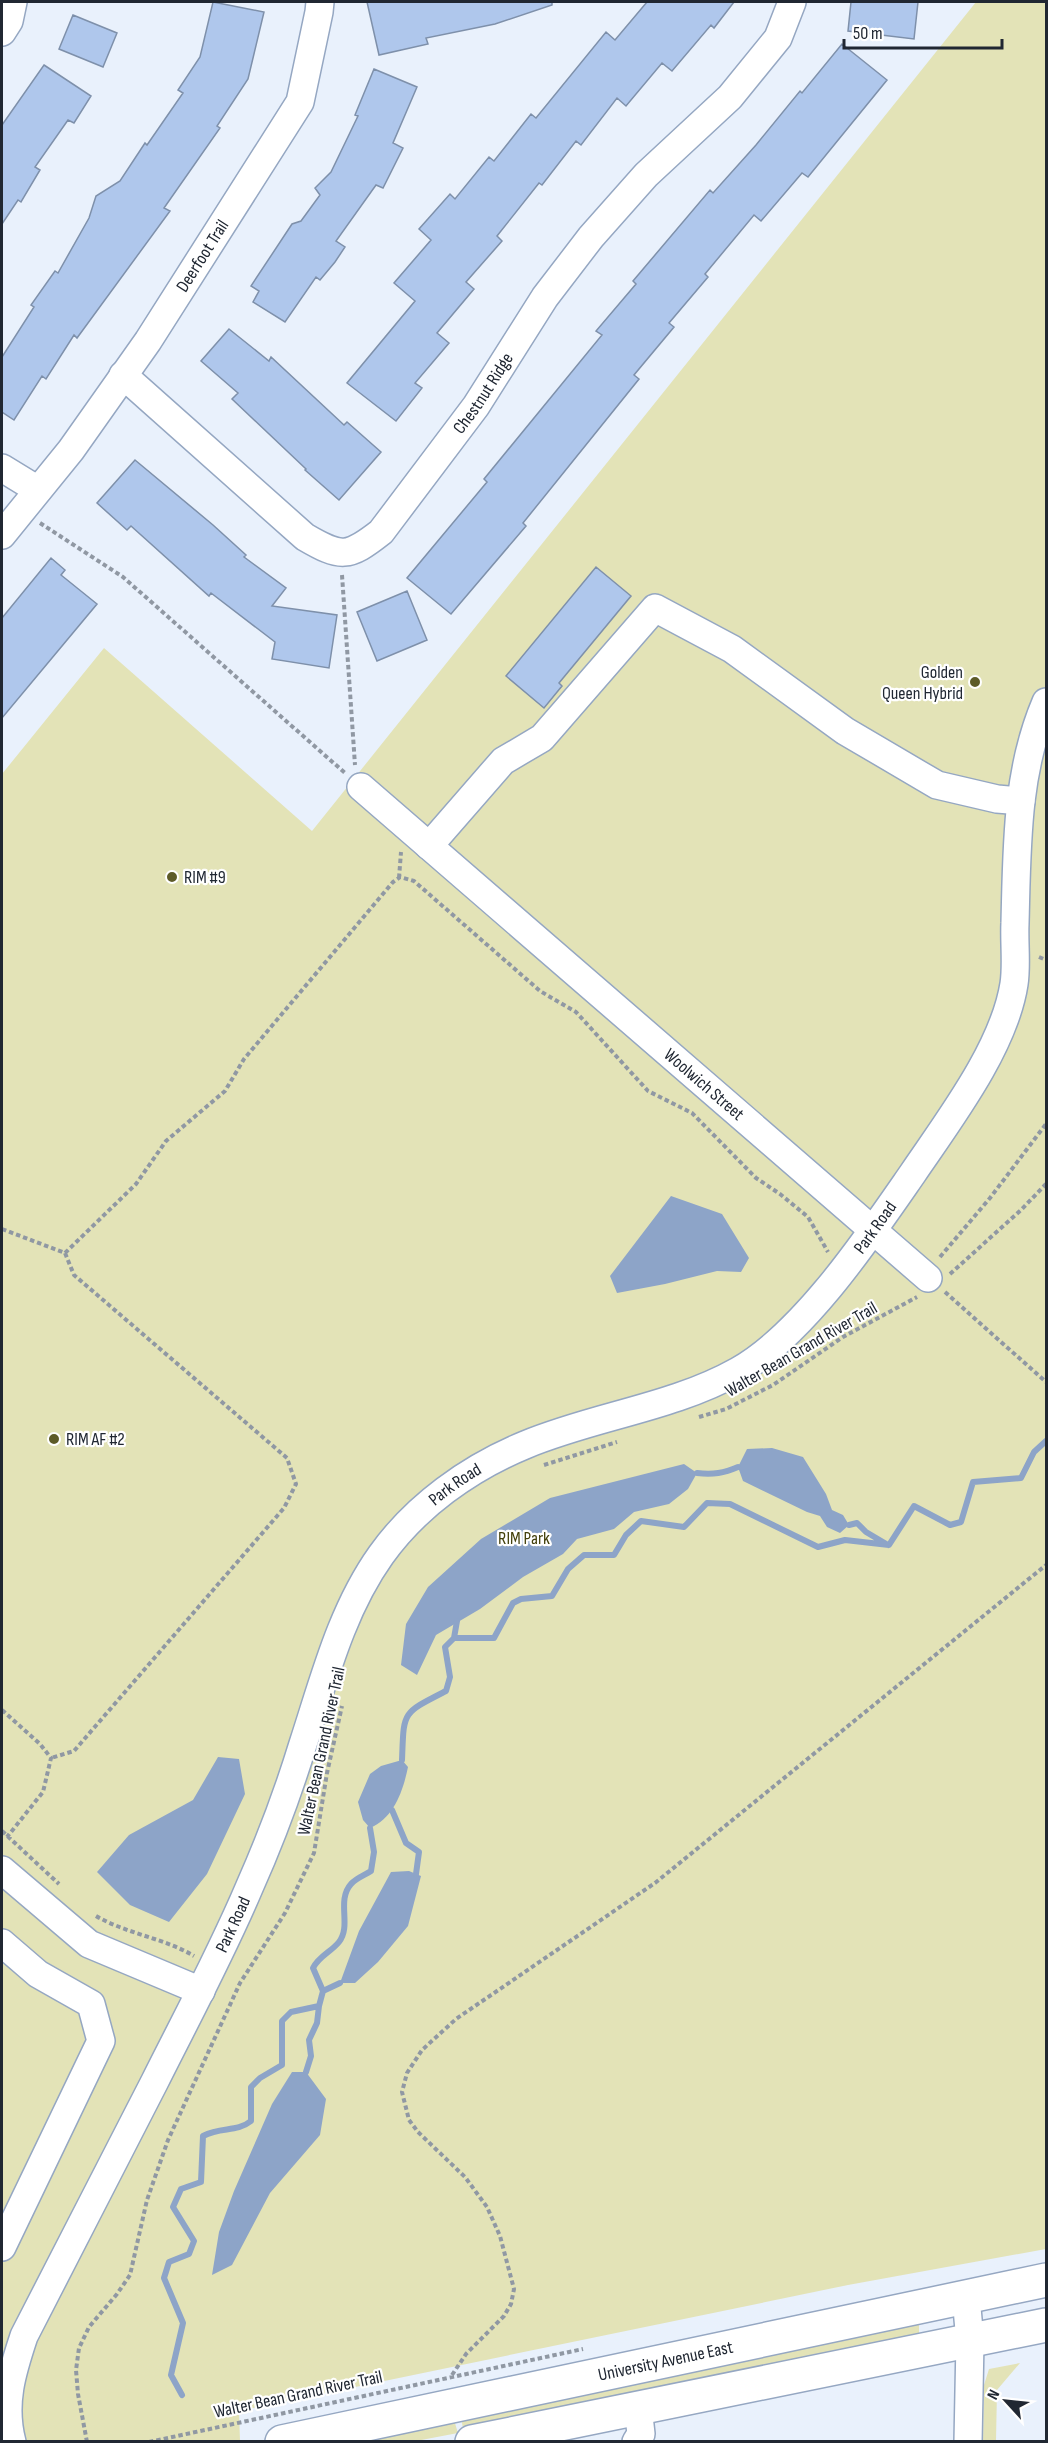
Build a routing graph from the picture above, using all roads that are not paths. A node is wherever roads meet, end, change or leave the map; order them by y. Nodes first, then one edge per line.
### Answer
1 (13, 2) edge
2 (320, 2) edge
3 (792, 2) edge
4 (2, 32) edge
5 (123, 375) junction
6 (2, 468) edge
7 (38, 490) junction
8 (2, 535) edge
9 (1047, 702) edge
10 (359, 785) road end
11 (1021, 801) junction
12 (429, 846) junction
13 (872, 1231) junction
14 (933, 1282) road end
15 (2, 1870) edge
16 (2, 1943) edge
17 (201, 1991) junction
18 (2, 2247) edge
19 (1047, 2280) edge
20 (966, 2297) junction
21 (1047, 2325) edge
22 (970, 2341) junction
23 (638, 2407) junction
24 (12, 2442) edge
25 (282, 2442) edge
26 (472, 2442) edge
27 (636, 2442) edge
28 (968, 2442) edge

1 - 4 street
2 - 5 street, Deerfoot Trail
3 - 5 street, Chestnut Ridge
5 - 7 street, Deerfoot Trail
6 - 7 street
7 - 8 street, Deerfoot Trail
9 - 11 street, Park Road
10 - 12 street, Woolwich Street
11 - 12 street
11 - 13 street, Park Road
12 - 13 street, Woolwich Street
13 - 14 street, Woolwich Street
13 - 17 street, Park Road
15 - 17 street
16 - 18 street
17 - 24 street, Park Road
19 - 20 main road, University Avenue East
20 - 22 street
20 - 25 main road, University Avenue East
21 - 22 main road
22 - 23 main road
22 - 28 street
23 - 26 main road
23 - 27 street

